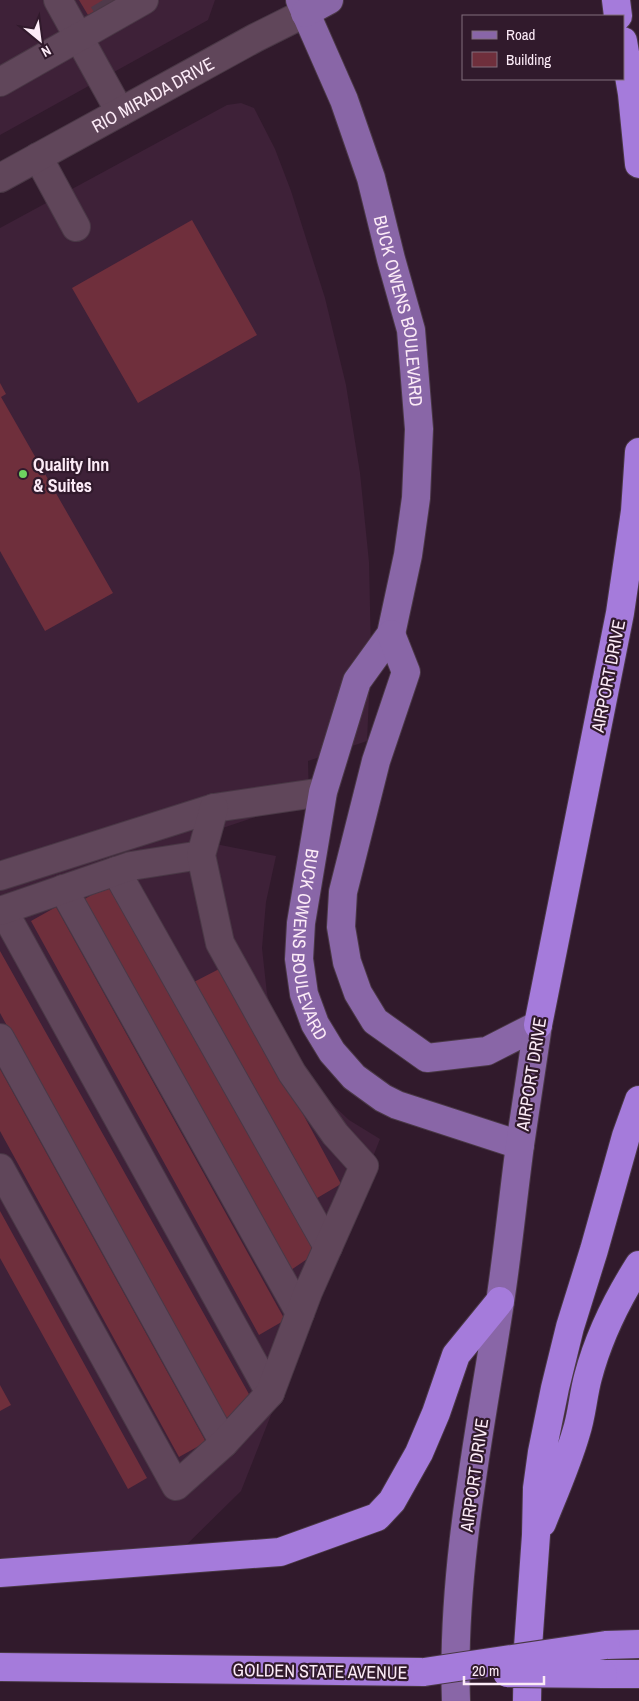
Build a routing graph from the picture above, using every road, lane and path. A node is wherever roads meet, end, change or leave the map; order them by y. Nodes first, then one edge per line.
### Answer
1 (58, 0) edge
2 (143, 0) edge
3 (329, 0) edge
4 (616, 0) edge
5 (106, 5) dead end
6 (303, 6) edge
7 (618, 15) edge
8 (79, 37) junction
9 (624, 47) edge
10 (0, 82) edge
11 (120, 112) junction
12 (38, 158) junction
13 (639, 164) edge
14 (0, 178) edge
15 (76, 227) dead end
16 (639, 452) edge
17 (391, 634) junction
18 (323, 792) junction
19 (214, 808) junction
20 (201, 855) junction
21 (116, 871) junction
22 (0, 876) edge
23 (63, 889) junction
24 (1, 910) edge
25 (538, 1025) junction
26 (0, 1038) edge
27 (639, 1100) edge
28 (520, 1144) junction
29 (0, 1168) edge
30 (328, 1247) junction
31 (639, 1265) edge
32 (500, 1301) junction
33 (300, 1313) junction
34 (270, 1393) junction
35 (224, 1443) junction
36 (536, 1536) junction
37 (0, 1573) edge
38 (639, 1644) edge
39 (0, 1667) edge
40 (424, 1672) junction
41 (639, 1674) edge
42 (456, 1701) edge
43 (527, 1701) edge

1 - 8 street
2 - 5 street
2 - 8 street
3 - 6 main road
4 - 7 highway
6 - 11 street, RIO MIRADA DRIVE
6 - 17 main road, BUCK OWENS BOULEVARD
8 - 10 street
8 - 11 street
9 - 13 highway
11 - 12 street, RIO MIRADA DRIVE
12 - 14 street, RIO MIRADA DRIVE
12 - 15 street
16 - 25 highway, AIRPORT DRIVE
17 - 18 main road, BUCK OWENS BOULEVARD
17 - 25 main road, BUCK OWENS BOULEVARD
18 - 19 street
18 - 28 main road, BUCK OWENS BOULEVARD
19 - 20 street
19 - 22 street
20 - 21 street
20 - 30 street
21 - 23 street
21 - 30 street
23 - 24 street
23 - 33 street
24 - 34 street
25 - 28 main road, AIRPORT DRIVE
26 - 35 street
27 - 36 highway
28 - 32 main road, AIRPORT DRIVE
29 - 35 street
30 - 33 street
31 - 36 highway
32 - 37 highway
32 - 42 main road, AIRPORT DRIVE
33 - 34 street
34 - 35 street
36 - 43 highway
38 - 40 highway, bridge
39 - 40 highway, GOLDEN STATE AVENUE
40 - 41 highway, GOLDEN STATE AVENUE, bridge

